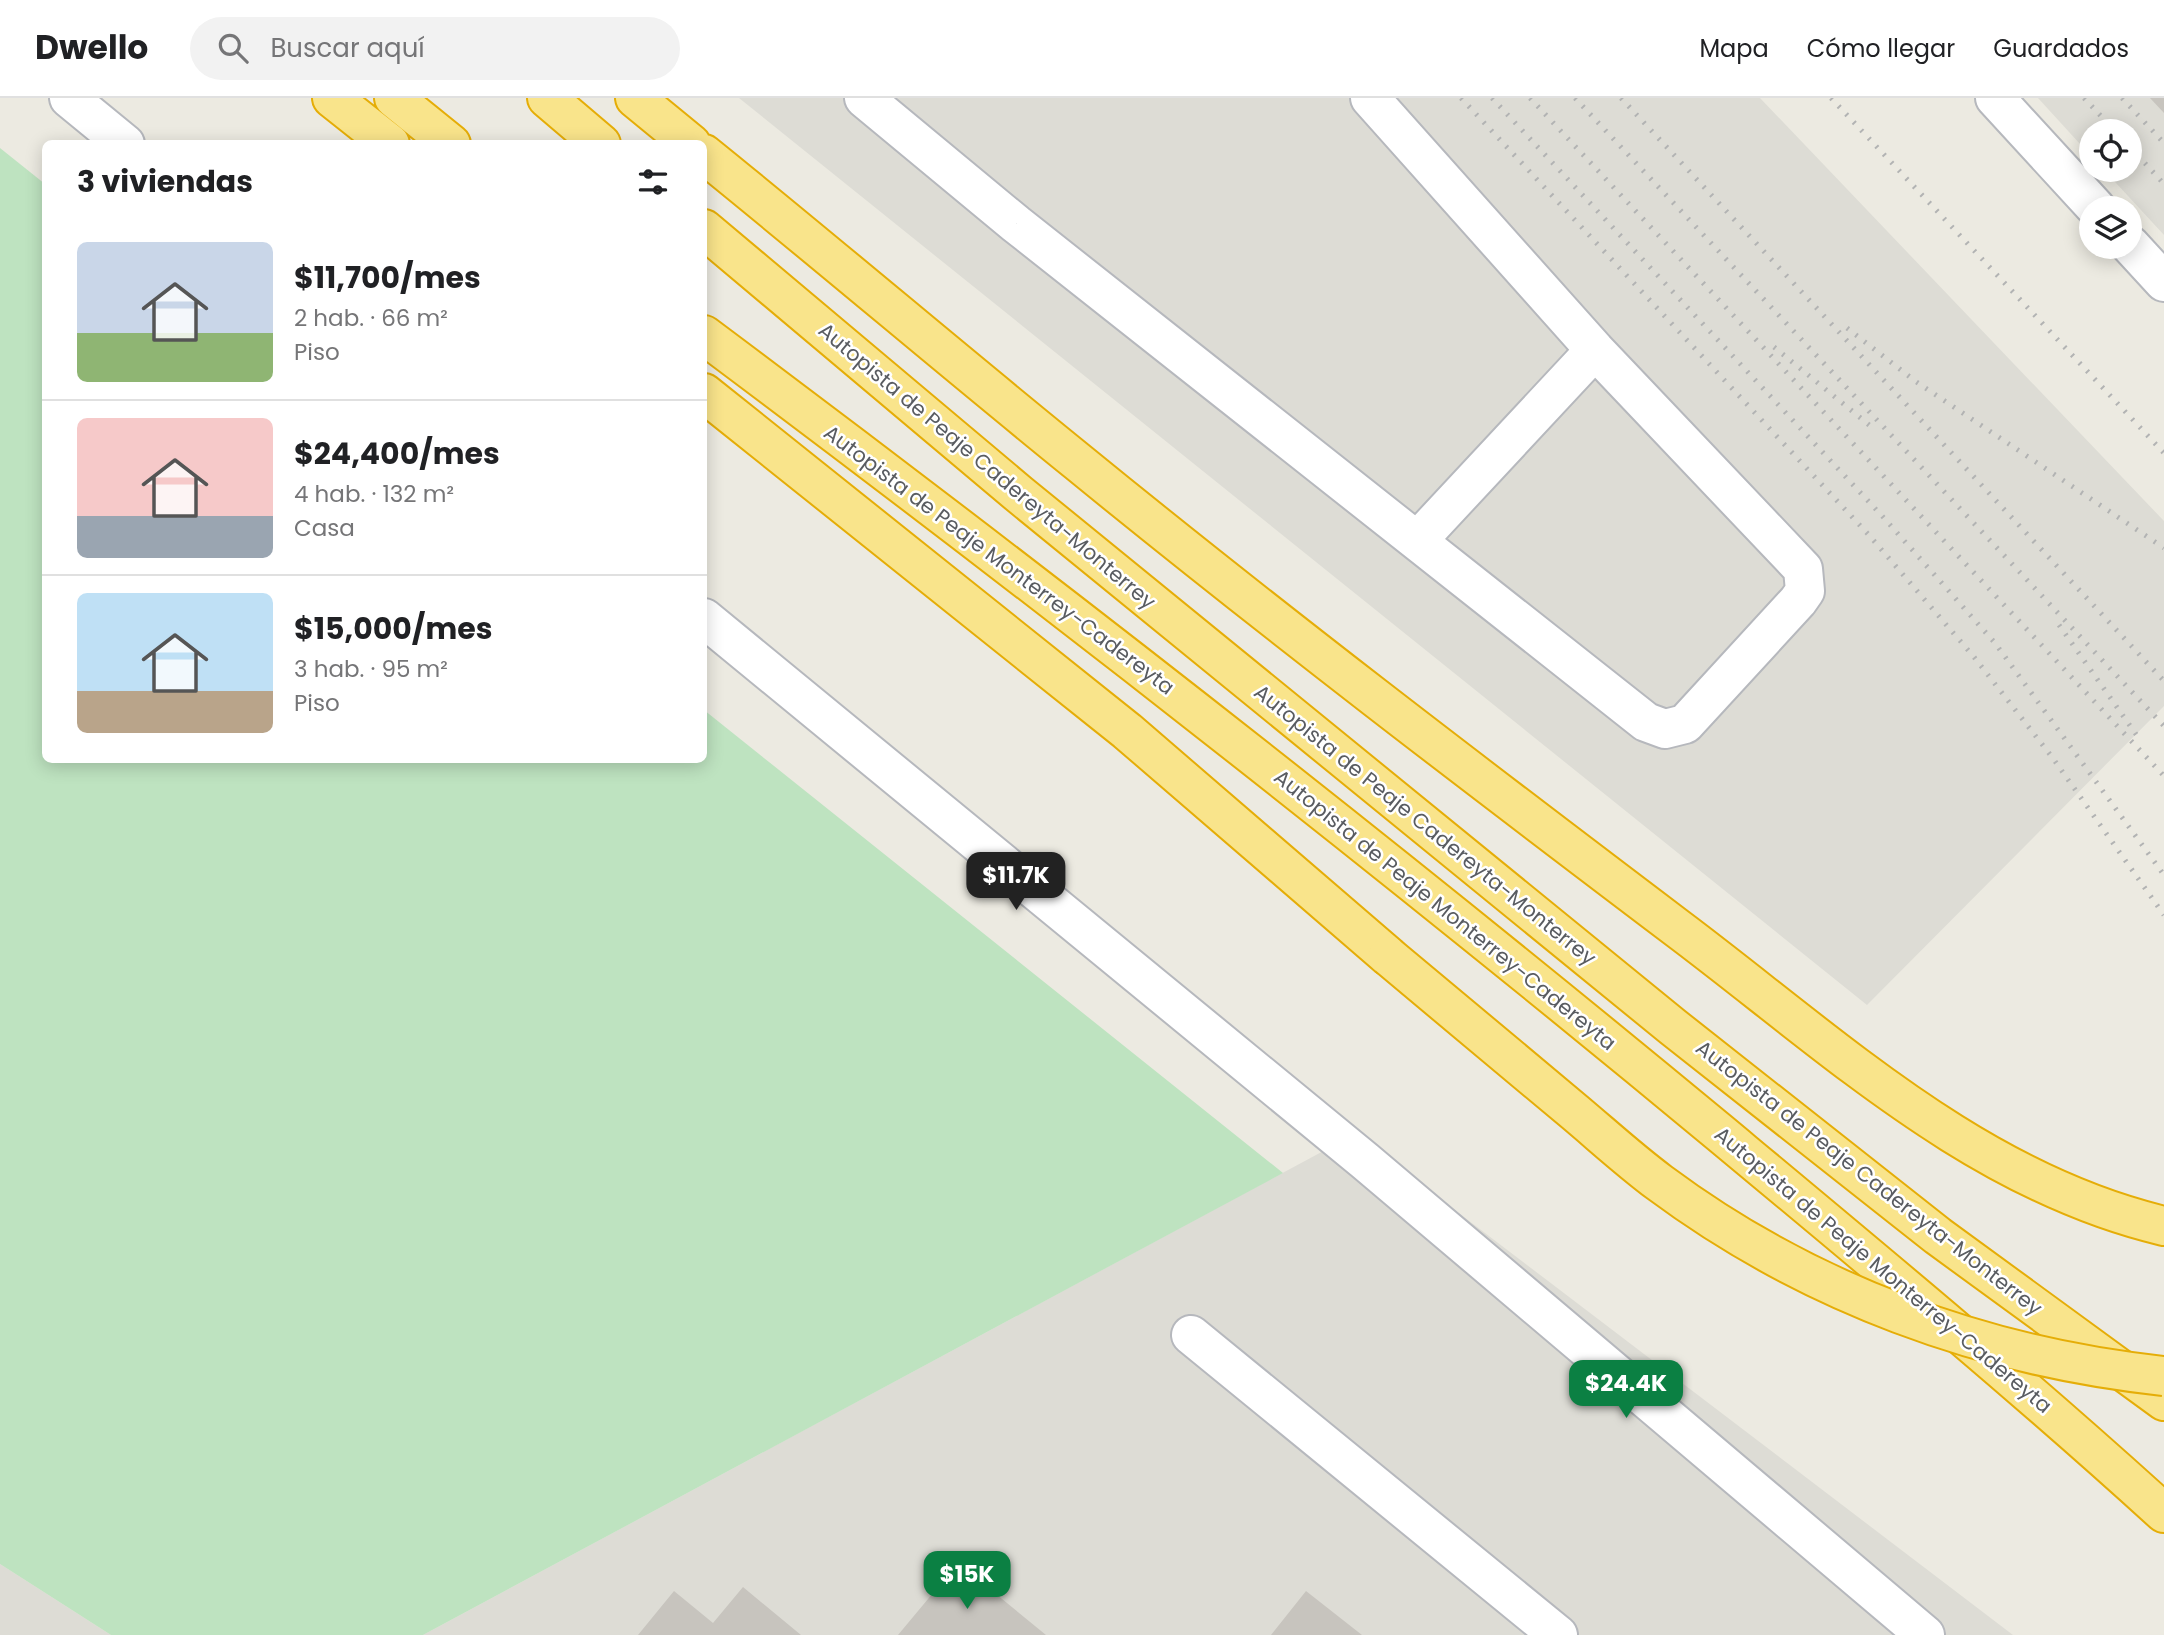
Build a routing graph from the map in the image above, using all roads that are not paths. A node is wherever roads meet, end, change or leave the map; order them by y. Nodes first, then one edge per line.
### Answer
1 (69, 98) edge
2 (332, 98) edge
3 (394, 98) edge
4 (547, 98) edge
5 (635, 98) edge
6 (864, 98) edge
7 (1370, 98) edge
8 (1995, 98) edge
9 (119, 140) edge
10 (385, 140) edge
11 (446, 140) edge
12 (596, 140) edge
13 (686, 140) edge
14 (707, 155) edge
15 (2085, 196) edge
16 (707, 232) edge
17 (2142, 258) edge
18 (2164, 282) edge
19 (707, 337) edge
20 (1595, 350) junction
21 (707, 395) edge
22 (1418, 540) junction
23 (707, 620) edge
24 (2164, 1226) edge
25 (1191, 1335) dead end
26 (2164, 1376) edge
27 (2164, 1401) edge
28 (2164, 1513) edge
29 (1921, 1634) edge
30 (1558, 1635) edge

1 - 9 street
2 - 10 highway
3 - 11 highway
4 - 12 highway
5 - 13 highway
6 - 22 street
7 - 20 street
8 - 15 street
14 - 24 highway
16 - 27 highway, Autopista de Peaje Cadereyta-Monterrey
17 - 18 street
19 - 28 highway, Autopista de Peaje Monterrey-Cadereyta
20 - 22 street
20 - 22 street
21 - 26 highway, bridge
23 - 29 street
25 - 30 street

